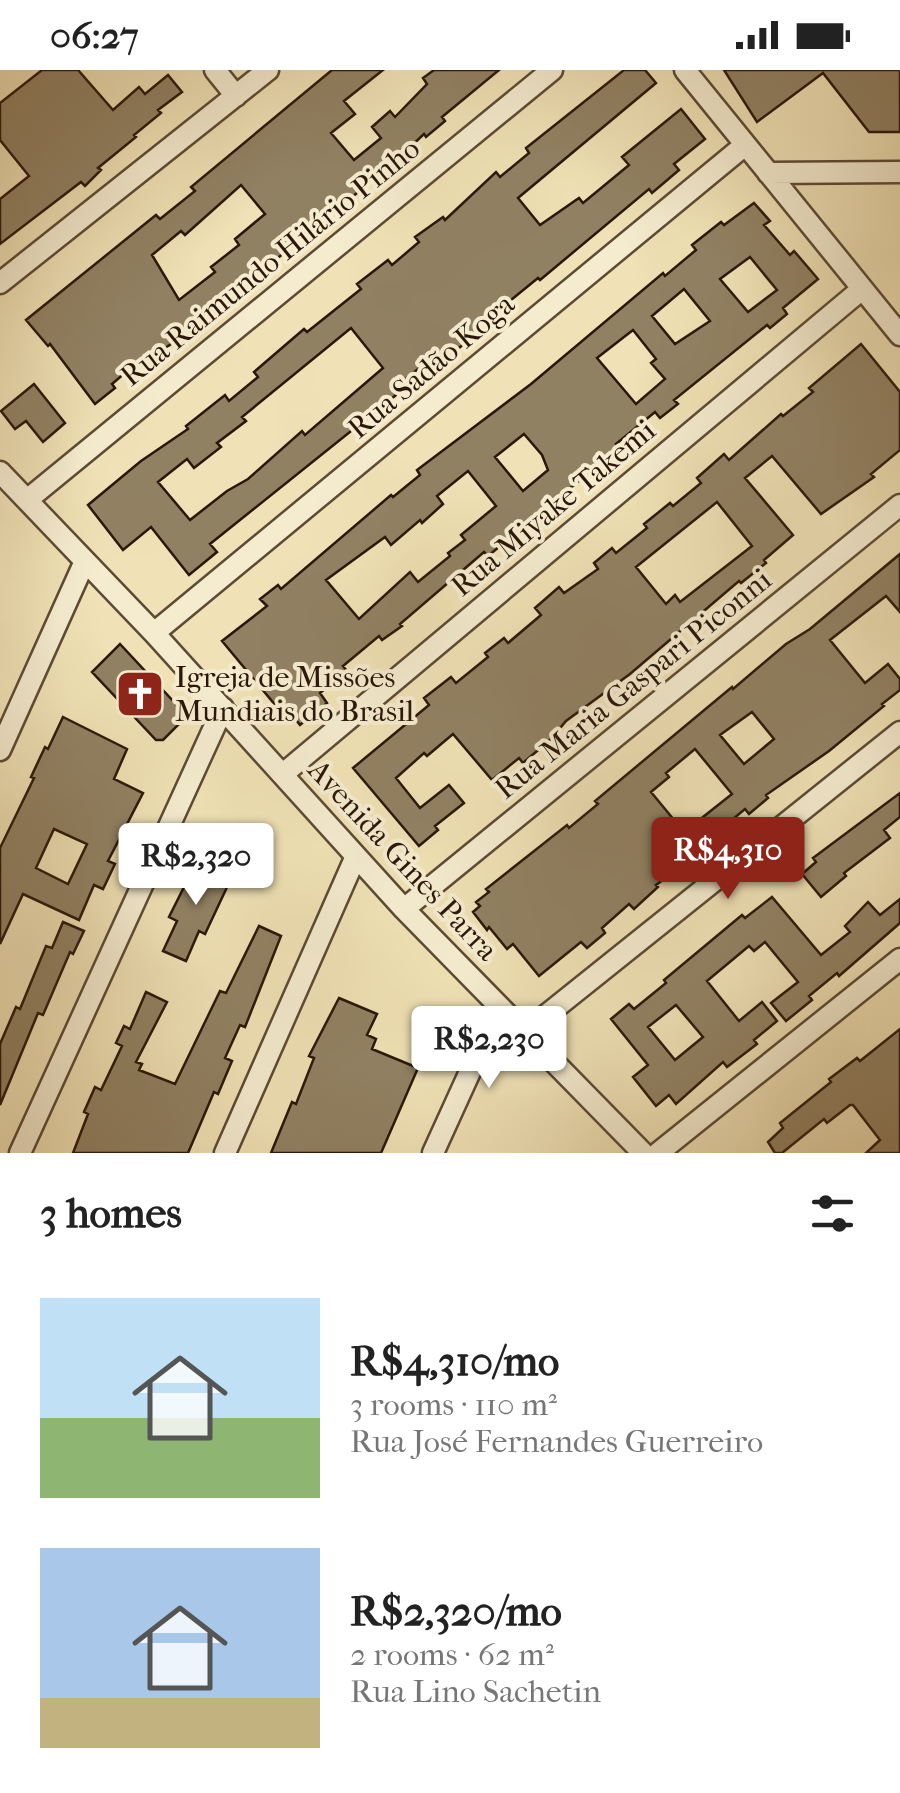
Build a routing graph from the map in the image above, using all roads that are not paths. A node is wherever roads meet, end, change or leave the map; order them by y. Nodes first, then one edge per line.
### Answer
1 (215, 70) edge
2 (268, 70) edge
3 (552, 70) edge
4 (684, 70) edge
5 (236, 96) junction
6 (746, 146) junction
7 (900, 172) edge
8 (768, 173) junction
9 (0, 282) edge
10 (862, 289) junction
11 (900, 335) edge
12 (0, 472) edge
13 (27, 500) junction
14 (900, 505) edge
15 (85, 561) junction
16 (154, 633) junction
17 (223, 708) junction
18 (900, 732) edge
19 (0, 750) edge
20 (282, 774) junction
21 (356, 856) junction
22 (404, 909) junction
23 (900, 960) edge
24 (499, 1008) junction
25 (524, 1032) junction
26 (20, 1153) edge
27 (225, 1153) edge
28 (432, 1153) edge
29 (643, 1153) edge
30 (658, 1153) edge

1 - 5 street
2 - 5 street
3 - 13 street, Rua Raimundo Hilário Pinho
4 - 6 street
5 - 9 street
6 - 8 street
6 - 16 street, Rua Sadão Koga
7 - 8 street
8 - 10 street
10 - 11 street
10 - 20 street, Rua Miyake Takemi
12 - 13 street, Avenida Gines Parra
13 - 15 street, Avenida Gines Parra
14 - 22 street, Rua Maria Gaspari Piconni
15 - 16 street, Avenida Gines Parra
15 - 19 street
16 - 17 street, Avenida Gines Parra
17 - 20 street, Avenida Gines Parra
17 - 26 street
18 - 25 street
20 - 21 street, Avenida Gines Parra
21 - 22 street, Avenida Gines Parra
21 - 27 street
22 - 24 street, Avenida Gines Parra
23 - 30 street
24 - 25 street, Avenida Gines Parra
24 - 28 street
25 - 29 street, Avenida Gines Parra

